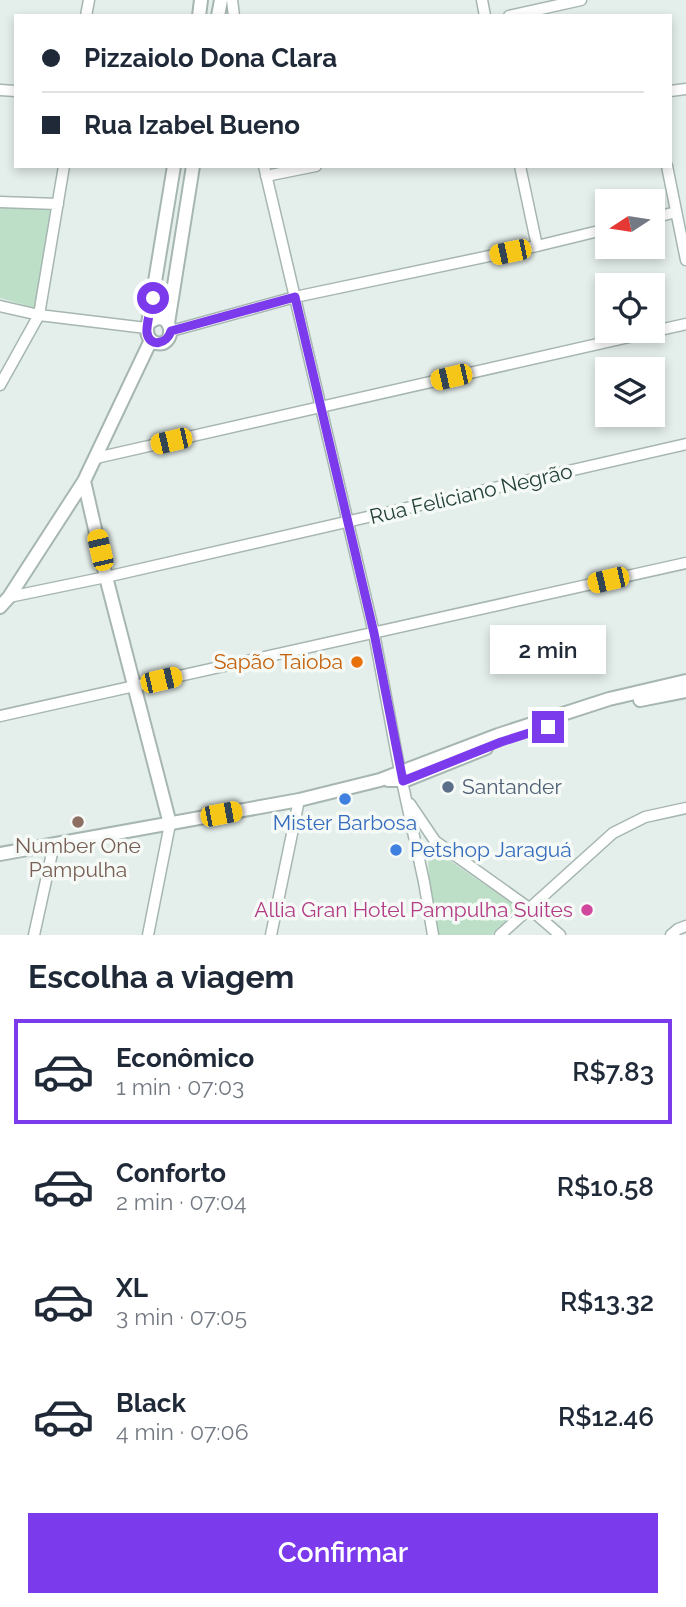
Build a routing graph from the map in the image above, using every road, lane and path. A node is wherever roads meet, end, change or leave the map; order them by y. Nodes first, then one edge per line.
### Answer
1 (581, 0) edge
2 (518, 14) edge
3 (64, 168) edge
4 (174, 168) edge
5 (193, 168) edge
6 (296, 168) edge
7 (520, 168) edge
8 (667, 168) edge
9 (265, 171) edge
10 (0, 202) edge
11 (58, 204) junction
12 (676, 212) junction
13 (665, 215) edge
14 (595, 232) edge
15 (537, 246) junction
16 (686, 260) edge
17 (295, 297) junction
18 (0, 306) edge
19 (39, 315) junction
20 (686, 324) edge
21 (169, 327) junction
22 (149, 331) junction
23 (0, 385) edge
24 (321, 407) junction
25 (686, 444) edge
26 (96, 458) junction
27 (84, 481) junction
28 (74, 497) junction
29 (88, 498) junction
30 (348, 522) junction
31 (686, 563) edge
32 (106, 577) junction
33 (9, 597) junction
34 (0, 607) edge
35 (374, 633) junction
36 (686, 681) edge
37 (134, 686) junction
38 (686, 691) edge
39 (0, 716) edge
40 (402, 777) junction
41 (299, 800) junction
42 (408, 800) junction
43 (686, 808) edge
44 (170, 824) junction
45 (435, 842) junction
46 (54, 844) junction
47 (418, 853) junction
48 (0, 854) edge
49 (529, 908) junction
50 (686, 926) edge
51 (34, 935) edge
52 (148, 935) edge
53 (271, 935) edge
54 (433, 935) edge
55 (500, 935) edge
56 (560, 935) edge
57 (671, 935) edge

1 - 2 street
3 - 11 street
4 - 22 street
5 - 21 street
6 - 9 street
7 - 15 street
8 - 12 street
9 - 17 street
10 - 11 street
11 - 19 street
12 - 13 street
12 - 16 street
14 - 15 street
15 - 17 street
17 - 21 street
17 - 24 street
18 - 19 street
19 - 22 street
19 - 23 street
20 - 24 street
21 - 22 street
21 - 22 street
22 - 26 street
24 - 26 street
24 - 30 street
25 - 30 street, Rua Feliciano Negrão
26 - 27 street
27 - 28 street
27 - 29 street
28 - 29 street
28 - 33 street
29 - 32 street
30 - 32 street, Rua Feliciano Negrão
30 - 35 street
31 - 35 street
32 - 33 street, Rua Feliciano Negrão
32 - 37 street
33 - 34 street
35 - 37 street
35 - 40 street
36 - 40 street
37 - 39 street
37 - 44 street
38 - 40 street
40 - 41 street
40 - 42 street
41 - 44 street
41 - 53 street
42 - 45 street
42 - 47 street
43 - 49 street
44 - 46 street
44 - 52 street
45 - 47 street
45 - 49 street
46 - 48 street
46 - 51 street
47 - 54 street
49 - 55 street
49 - 56 street
50 - 57 street

